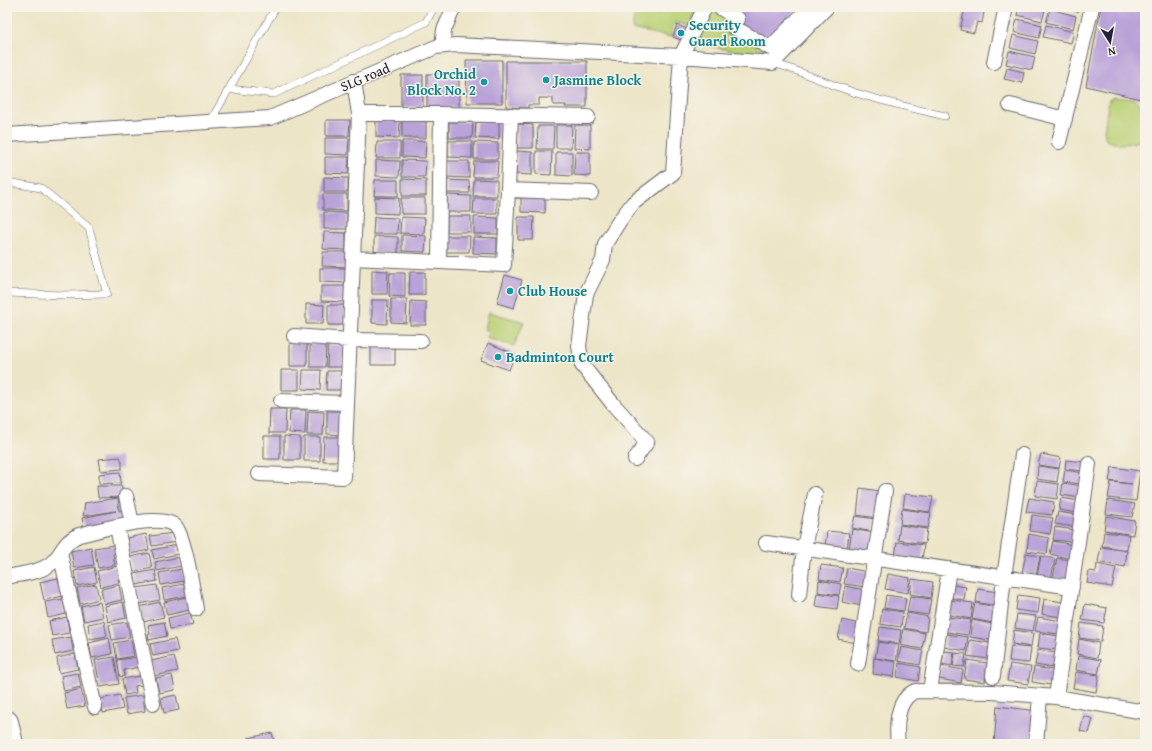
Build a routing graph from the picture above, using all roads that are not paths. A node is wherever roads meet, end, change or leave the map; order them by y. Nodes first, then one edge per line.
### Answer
1 (276, 7) edge
2 (434, 7) edge
3 (454, 7) edge
4 (705, 7) edge
5 (719, 7) edge
6 (810, 7) edge
7 (827, 7) edge
8 (1006, 7) edge
9 (1092, 7) edge
10 (442, 46) junction
11 (681, 56) junction
12 (994, 62) dead end
13 (773, 63) junction
14 (354, 81) junction
15 (230, 89) junction
16 (1010, 105) dead end
17 (359, 114) junction
18 (441, 114) junction
19 (511, 115) junction
20 (945, 116) dead end
21 (588, 117) dead end
22 (1065, 119) junction
23 (210, 122) junction
24 (7, 135) edge
25 (1059, 142) dead end
26 (7, 182) edge
27 (508, 190) junction
28 (591, 193) dead end
29 (353, 258) junction
30 (439, 262) junction
31 (7, 293) edge
32 (294, 336) dead end
33 (350, 340) junction
34 (421, 341) dead end
35 (280, 401) dead end
36 (347, 403) junction
37 (1022, 455) dead end
38 (635, 459) dead end
39 (1089, 464) dead end
40 (258, 474) dead end
41 (885, 491) dead end
42 (815, 494) dead end
43 (126, 496) dead end
44 (132, 523) junction
45 (117, 527) junction
46 (766, 543) dead end
47 (804, 548) junction
48 (60, 553) junction
49 (874, 558) junction
50 (949, 569) junction
51 (7, 577) edge
52 (1004, 577) junction
53 (1072, 587) junction
54 (799, 595) dead end
55 (196, 609) dead end
56 (858, 664) dead end
57 (993, 676) dead end
58 (930, 691) junction
59 (1040, 697) junction
60 (1056, 697) junction
61 (153, 704) dead end
62 (95, 707) dead end
63 (1145, 712) edge
64 (7, 722) edge
65 (12, 744) edge
66 (898, 744) edge
67 (1036, 744) edge

1 - 15 lane
2 - 15 lane
3 - 10 street
4 - 11 street
5 - 6 street
7 - 13 street
8 - 12 street
9 - 22 street
10 - 11 street, SLG road
10 - 14 street, SLG road
11 - 13 street, SLG road
11 - 38 street
13 - 20 lane
14 - 17 street
14 - 23 street, SLG road
15 - 23 lane
16 - 22 street
17 - 18 street
17 - 29 street
18 - 19 street
18 - 30 street
19 - 21 street
19 - 27 street
22 - 25 street
23 - 24 street, SLG road
26 - 31 lane
27 - 28 street
27 - 30 street
29 - 30 street
29 - 33 street
32 - 33 street
33 - 34 street
33 - 36 street
35 - 36 street
36 - 40 street
37 - 52 street
39 - 53 street
41 - 49 street
42 - 47 street
43 - 44 street
44 - 45 street
44 - 55 street
45 - 48 street
45 - 61 street
46 - 47 street
47 - 49 street
47 - 54 street
48 - 51 street
48 - 62 street
49 - 50 street
49 - 56 street
50 - 52 street
50 - 58 street
52 - 53 street
52 - 57 street
53 - 60 street
58 - 59 street
58 - 66 street
59 - 60 street
59 - 67 street
60 - 63 street
64 - 65 main road

